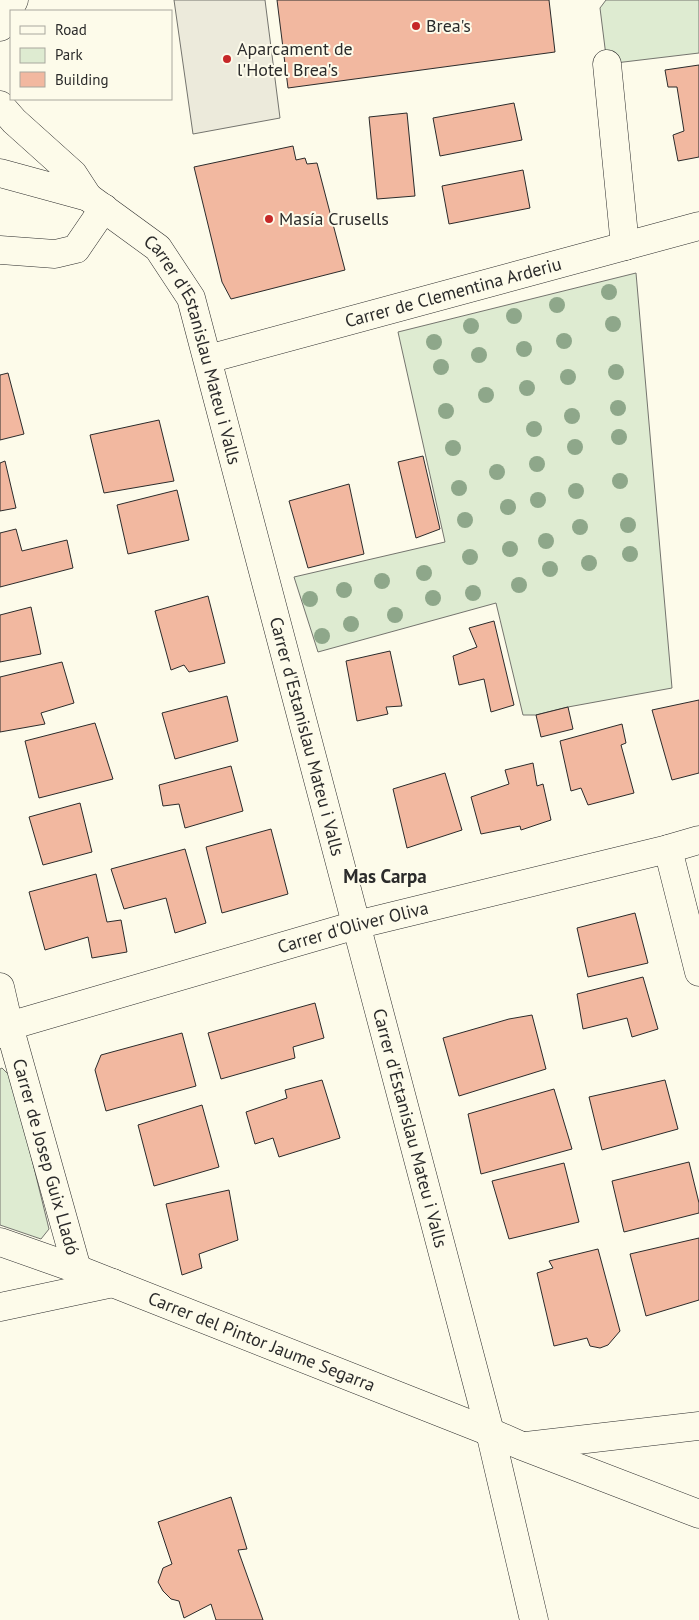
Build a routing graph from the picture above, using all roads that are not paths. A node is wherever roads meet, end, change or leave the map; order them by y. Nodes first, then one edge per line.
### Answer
1 (14, 0) edge
2 (0, 27) edge
3 (607, 64) dead end
4 (0, 105) edge
5 (0, 173) edge
6 (96, 202) junction
7 (699, 226) edge
8 (625, 246) junction
9 (0, 250) edge
10 (208, 359) junction
11 (699, 840) edge
12 (668, 849) junction
13 (356, 924) junction
14 (699, 972) edge
15 (0, 987) edge
16 (5, 1030) edge
17 (0, 1242) edge
18 (77, 1269) junction
19 (113, 1283) junction
20 (0, 1306) edge
21 (699, 1426) edge
22 (490, 1432) junction
23 (522, 1446) junction
24 (699, 1514) edge
25 (534, 1620) edge

1 - 2 street
3 - 8 street
4 - 6 street
5 - 6 street
6 - 9 street
6 - 10 street, Carrer d'Estanislau Mateu i Valls
7 - 8 street, Carrer de Clementina Arderiu
8 - 10 street, Carrer de Clementina Arderiu
10 - 13 street, Carrer d'Estanislau Mateu i Valls
11 - 12 street, Carrer d'Oliver Oliva
12 - 13 street, Carrer d'Oliver Oliva
12 - 14 street
13 - 16 street, Carrer d'Oliver Oliva
13 - 22 street, Carrer d'Estanislau Mateu i Valls
15 - 16 street, Carrer de Josep Guix Lladó
16 - 18 street, Carrer de Josep Guix Lladó
17 - 18 street, Carrer del Pintor Jaume Segarra
18 - 19 street, Carrer del Pintor Jaume Segarra
19 - 20 street
19 - 22 street, Carrer del Pintor Jaume Segarra
21 - 23 street
22 - 23 street, Carrer del Pintor Jaume Segarra
22 - 25 street, Carrer d'Estanislau Mateu i Valls
23 - 24 street, Carrer del Pintor Jaume Segarra

